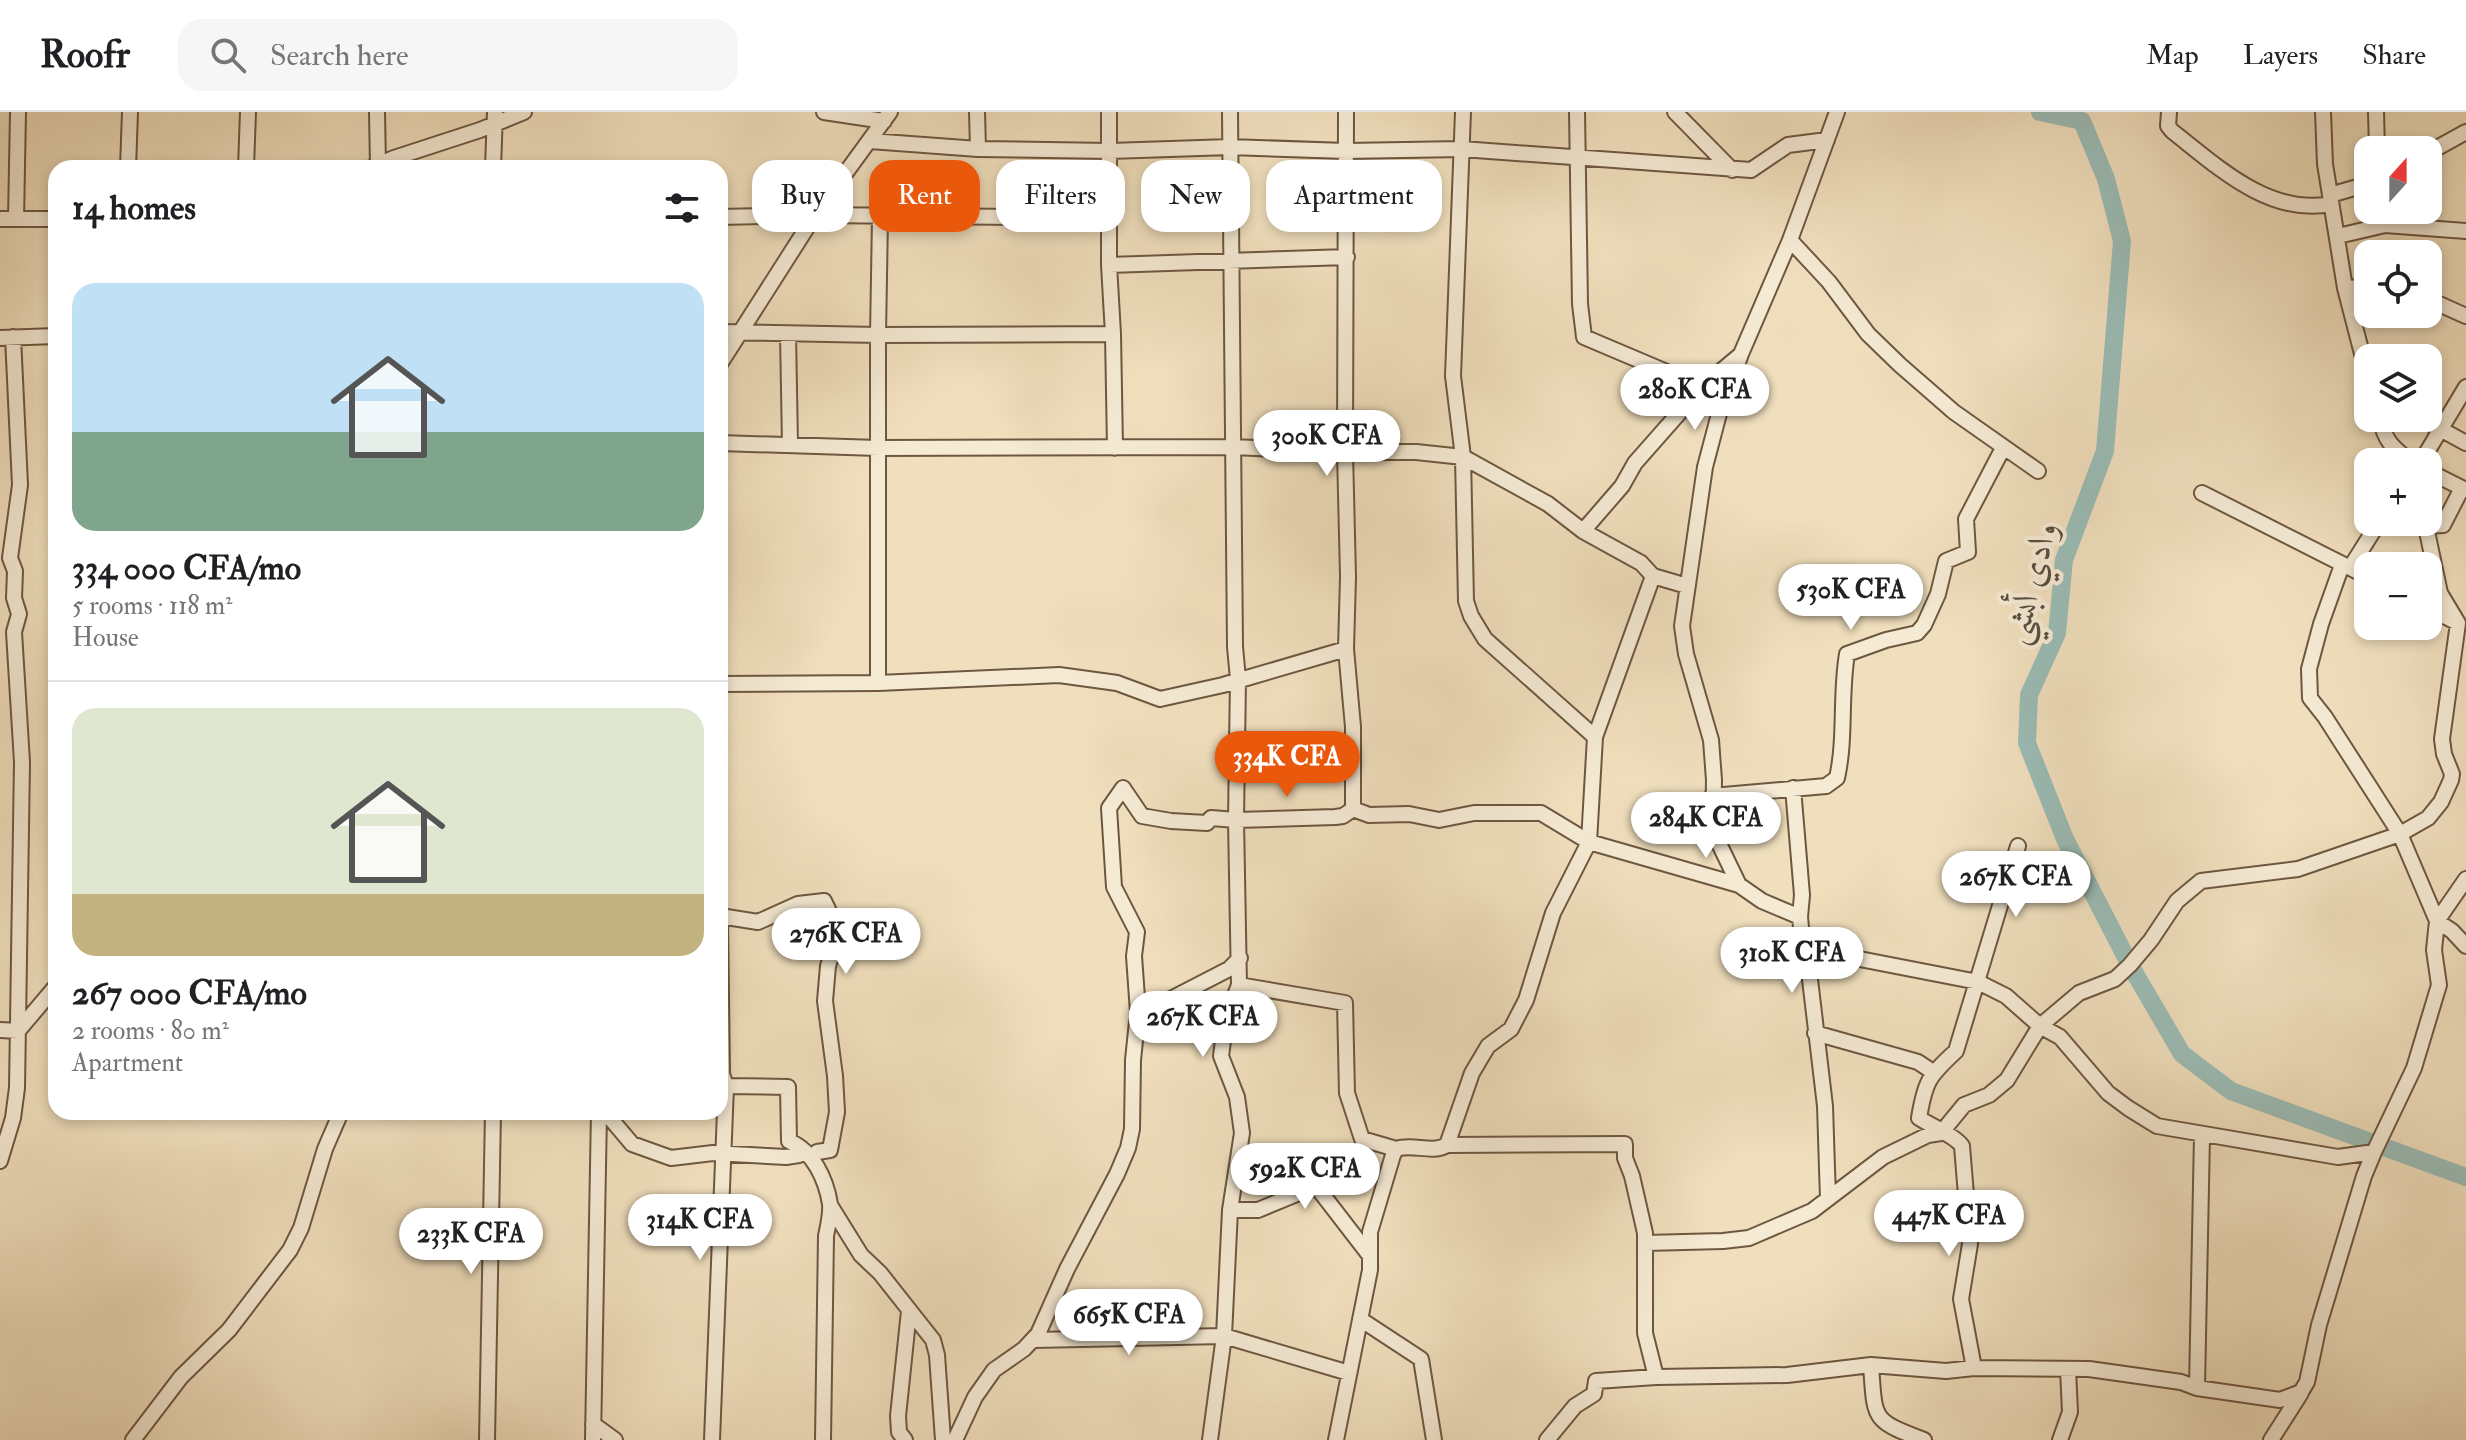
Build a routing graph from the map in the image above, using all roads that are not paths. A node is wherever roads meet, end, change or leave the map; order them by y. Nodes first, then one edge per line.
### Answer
1 (18, 112) edge
2 (130, 112) edge
3 (248, 112) edge
4 (377, 112) edge
5 (524, 112) edge
6 (824, 112) edge
7 (977, 112) edge
8 (1109, 112) edge
9 (1230, 112) edge
10 (1346, 112) edge
11 (1463, 112) edge
12 (1577, 112) edge
13 (1675, 112) edge
14 (1837, 112) edge
15 (2169, 112) edge
16 (2323, 112) edge
17 (2376, 112) edge
18 (887, 116) edge
19 (495, 117) edge
20 (2466, 132) edge
21 (2377, 136) edge
22 (1827, 140) junction
23 (870, 141) junction
24 (2442, 145) edge
25 (1230, 147) junction
26 (978, 149) junction
27 (1462, 149) junction
28 (1110, 151) junction
29 (1346, 151) junction
30 (1577, 157) junction
31 (128, 160) edge
32 (246, 160) edge
33 (374, 160) edge
34 (390, 160) edge
35 (493, 160) edge
36 (1110, 160) edge
37 (853, 164) edge
38 (1732, 170) junction
39 (2354, 190) edge
40 (2331, 199) junction
41 (752, 216) edge
42 (728, 217) edge
43 (0, 219) edge
44 (16, 219) junction
45 (48, 219) edge
46 (2466, 231) edge
47 (804, 232) edge
48 (880, 232) edge
49 (1110, 232) edge
50 (2338, 236) junction
51 (1790, 240) junction
52 (1347, 257) junction
53 (1232, 261) junction
54 (1109, 265) junction
55 (2345, 288) junction
56 (2354, 288) edge
57 (2442, 305) edge
58 (2466, 316) edge
59 (728, 332) edge
60 (741, 333) junction
61 (788, 334) junction
62 (1113, 334) junction
63 (878, 335) junction
64 (48, 336) edge
65 (6, 338) edge
66 (2359, 344) edge
67 (728, 352) edge
68 (1741, 354) junction
69 (1702, 387) junction
70 (2466, 387) edge
71 (2442, 428) edge
72 (2442, 431) edge
73 (2382, 432) edge
74 (728, 443) edge
75 (2466, 443) edge
76 (790, 445) junction
77 (1233, 447) junction
78 (878, 448) junction
79 (1115, 448) junction
80 (2003, 448) junction
81 (2395, 448) edge
82 (1345, 452) junction
83 (1463, 457) junction
84 (2038, 471) dead end
85 (2442, 478) edge
86 (2464, 489) edge
87 (2202, 493) dead end
88 (2442, 525) edge
89 (1583, 531) junction
90 (2368, 536) edge
91 (2428, 536) edge
92 (2346, 566) junction
93 (2354, 570) edge
94 (1653, 576) junction
95 (1687, 586) junction
96 (2442, 618) edge
97 (2461, 631) edge
98 (1346, 649) junction
99 (1238, 679) junction
100 (878, 683) junction
101 (728, 684) edge
102 (1595, 737) junction
103 (2459, 782) edge
104 (1793, 788) junction
105 (1712, 796) junction
106 (1353, 809) junction
107 (1236, 820) junction
108 (2400, 834) junction
109 (1589, 842) junction
110 (2018, 846) dead end
111 (2466, 879) edge
112 (1739, 885) junction
113 (1800, 917) junction
114 (728, 919) edge
115 (2437, 921) junction
116 (2466, 946) edge
117 (1803, 948) junction
118 (1240, 958) junction
119 (1978, 982) junction
120 (1239, 985) junction
121 (48, 995) edge
122 (1138, 1016) junction
123 (2040, 1026) junction
124 (0, 1030) edge
125 (18, 1031) junction
126 (1815, 1033) junction
127 (1933, 1072) junction
128 (728, 1086) edge
129 (338, 1120) edge
130 (493, 1120) edge
131 (602, 1120) edge
132 (610, 1120) edge
133 (724, 1120) edge
134 (1941, 1133) junction
135 (2202, 1135) junction
136 (1447, 1145) junction
137 (1396, 1149) junction
138 (817, 1152) dead end
139 (2374, 1152) junction
140 (723, 1154) junction
141 (799, 1155) dead end
142 (0, 1161) edge
143 (1828, 1199) junction
144 (830, 1205) junction
145 (1230, 1210) junction
146 (1645, 1243) junction
147 (1370, 1256) junction
148 (909, 1311) junction
149 (1360, 1319) junction
150 (1224, 1336) junction
151 (1034, 1340) junction
152 (1871, 1365) junction
153 (1974, 1368) junction
154 (2068, 1369) junction
155 (1349, 1373) junction
156 (1656, 1377) junction
157 (2197, 1388) junction
158 (2301, 1392) junction
159 (593, 1424) junction
160 (133, 1440) edge
161 (487, 1440) edge
162 (593, 1440) edge
163 (615, 1440) edge
164 (712, 1440) edge
165 (823, 1440) edge
166 (905, 1440) edge
167 (943, 1440) edge
168 (955, 1440) edge
169 (1210, 1440) edge
170 (1336, 1440) edge
171 (1434, 1440) edge
172 (1547, 1440) edge
173 (1924, 1440) edge
174 (2060, 1440) edge
175 (2271, 1440) edge

1 - 44 street
2 - 31 street
3 - 32 street
4 - 33 street
5 - 19 street
6 - 18 street
7 - 26 street
8 - 28 street
9 - 25 street
10 - 29 street
11 - 27 street
12 - 30 street
13 - 38 street
14 - 22 street
15 - 40 street
16 - 40 street
17 - 21 street
18 - 23 street
19 - 34 street
19 - 35 street
20 - 24 street
22 - 38 street
22 - 51 street
23 - 26 street
23 - 37 street
25 - 28 street
25 - 29 street
25 - 53 street
26 - 28 street
27 - 29 street
27 - 30 street
27 - 83 street
28 - 36 street
29 - 52 street
30 - 38 street
30 - 69 street
39 - 40 street
40 - 50 street
41 - 42 street
43 - 44 street
44 - 45 street
46 - 50 street
47 - 60 street
48 - 63 street
49 - 54 street
50 - 55 street
51 - 68 street
51 - 80 street
52 - 53 street
52 - 82 street
53 - 54 street
53 - 77 street
54 - 62 street
55 - 56 street
55 - 66 street
57 - 58 street
59 - 60 street
60 - 61 street
60 - 67 street
61 - 63 street
61 - 76 street
62 - 63 street
62 - 79 street
63 - 78 street
64 - 65 street
65 - 125 street
68 - 69 street
68 - 95 street
69 - 89 street
70 - 71 street
72 - 75 street
73 - 81 street
74 - 76 street
76 - 78 street
77 - 79 street
77 - 82 street
77 - 99 street
78 - 79 street
78 - 100 street
80 - 84 street
80 - 104 street
82 - 83 street
82 - 98 street
83 - 89 street
83 - 102 street
85 - 86 street
86 - 88 street
87 - 92 street
89 - 94 street
90 - 92 street
91 - 97 street
92 - 93 street
92 - 108 street
94 - 95 street
94 - 102 street
95 - 105 street
96 - 97 street
97 - 103 street
98 - 99 street
98 - 106 street
99 - 100 street
99 - 107 street
100 - 101 street
102 - 109 street
103 - 108 street
104 - 105 street
104 - 113 street
105 - 112 street
106 - 107 street
106 - 109 street
107 - 118 street
107 - 122 street
108 - 115 street
108 - 123 street
109 - 112 street
109 - 136 street
110 - 119 street
111 - 115 street
112 - 113 street
113 - 117 street
114 - 138 street
115 - 116 street
115 - 139 street
117 - 119 street
117 - 126 street
118 - 120 street
118 - 122 street
119 - 123 street
119 - 127 street
120 - 137 street
120 - 145 street
121 - 125 street
122 - 151 street
123 - 134 street
123 - 135 street
124 - 125 street
125 - 142 street
126 - 127 street
126 - 143 street
127 - 134 street
128 - 144 street
129 - 160 street
130 - 161 street
131 - 159 street
132 - 140 street
133 - 140 street
134 - 143 street
134 - 153 street
135 - 139 street
135 - 157 street
136 - 137 street
136 - 146 street
137 - 147 street
139 - 158 street
140 - 141 street
140 - 164 street
143 - 146 street
144 - 148 street
144 - 165 street
145 - 147 street
145 - 150 street
146 - 156 street
147 - 149 street
148 - 166 street
148 - 167 street
149 - 155 street
149 - 171 street
150 - 151 street
150 - 155 street
150 - 169 street
151 - 168 street
152 - 153 street
152 - 156 street
152 - 173 street
153 - 154 street
154 - 157 street
154 - 174 street
155 - 170 street
156 - 172 street
157 - 158 street
158 - 175 street
159 - 162 street
159 - 163 street

